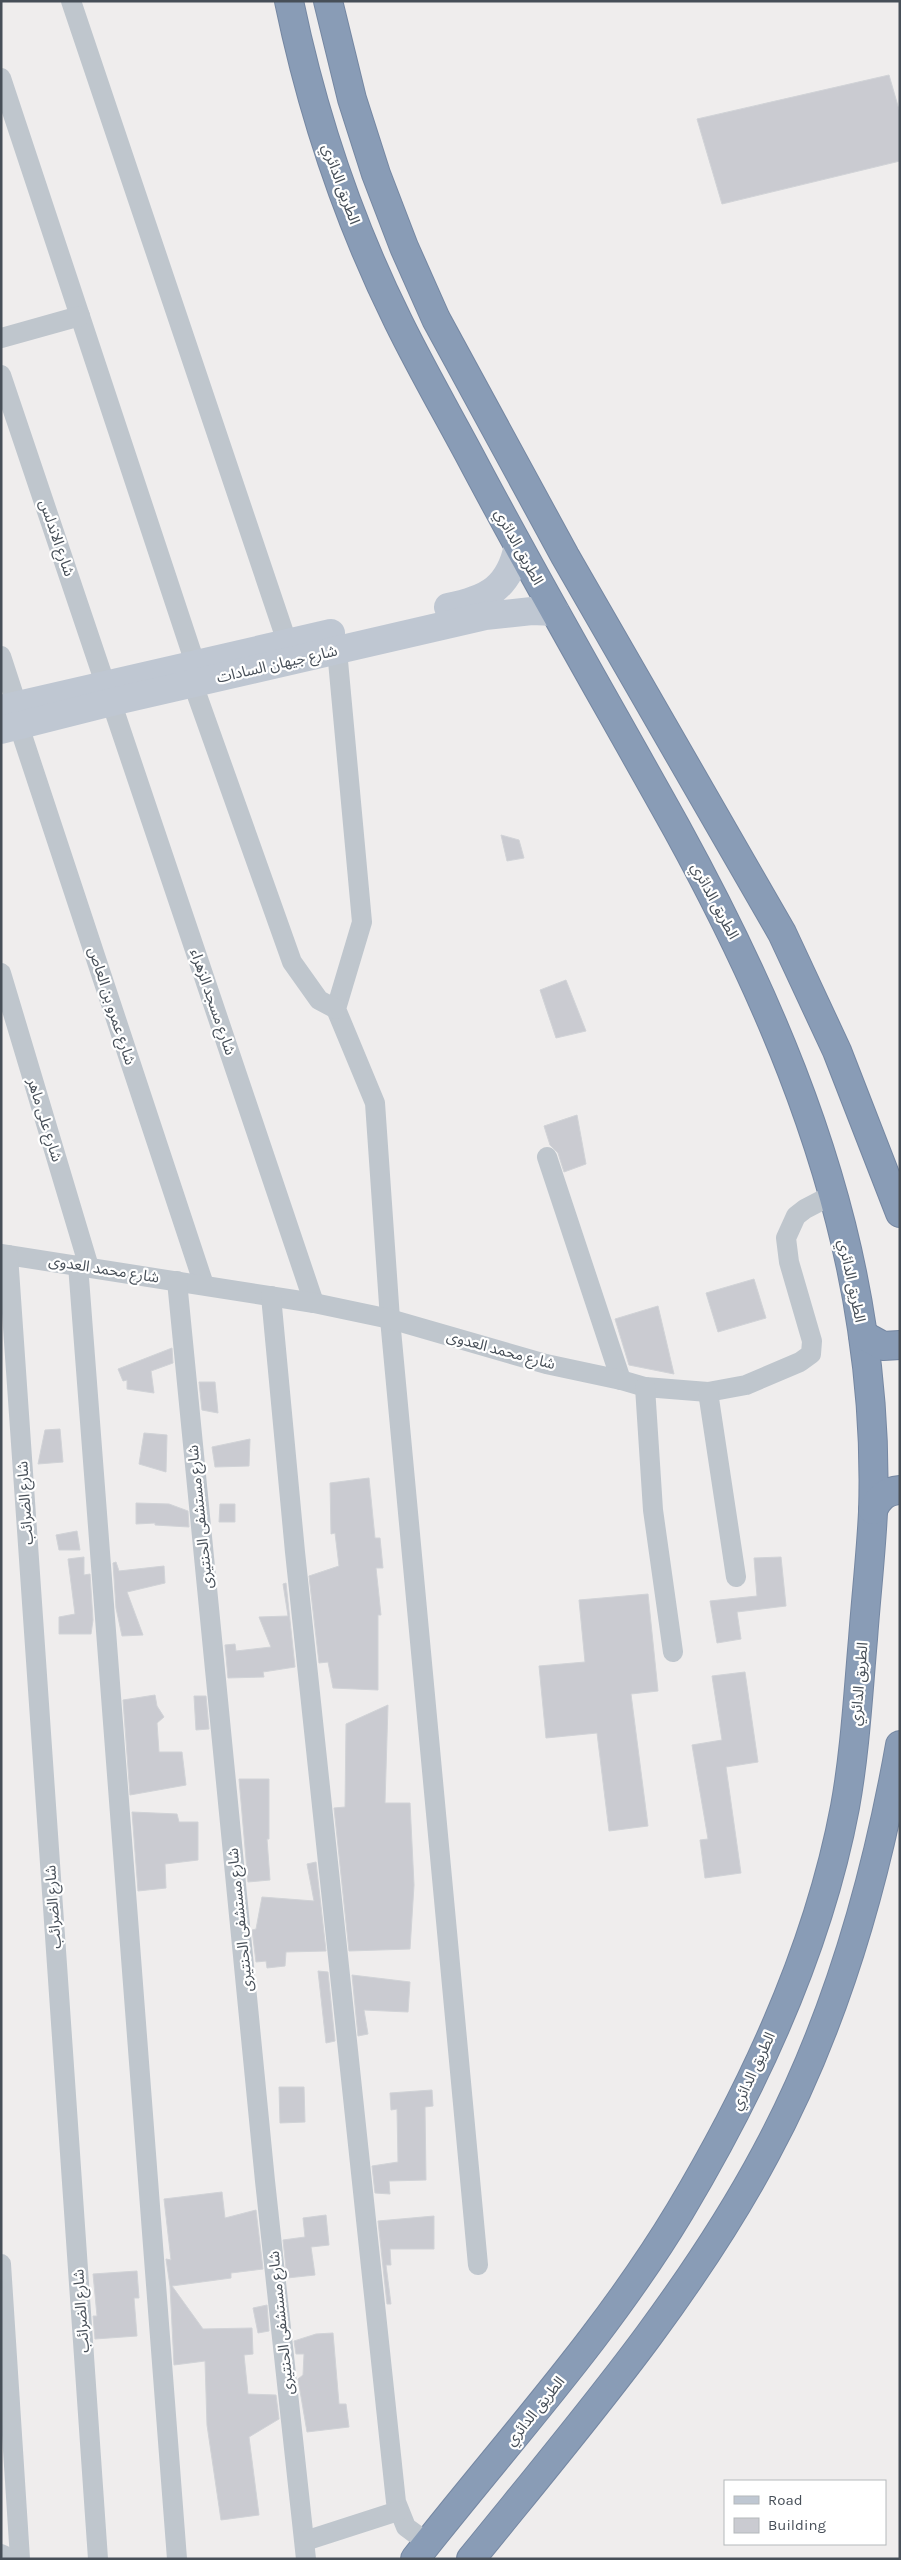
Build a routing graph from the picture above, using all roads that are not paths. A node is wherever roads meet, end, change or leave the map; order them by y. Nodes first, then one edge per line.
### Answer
1 (71, 1) edge
2 (289, 1) edge
3 (328, 1) edge
4 (1, 78) edge
5 (80, 316) junction
6 (1, 338) edge
7 (1, 375) edge
8 (518, 546) junction
9 (555, 612) junction
10 (287, 642) junction
11 (337, 650) junction
12 (1, 656) edge
13 (194, 673) junction
14 (110, 693) junction
15 (10, 718) edge
16 (1, 974) edge
17 (336, 1009) junction
18 (547, 1157) dead end
19 (832, 1195) junction
20 (900, 1213) edge
21 (4, 1254) edge
22 (84, 1266) junction
23 (177, 1281) junction
24 (204, 1285) junction
25 (271, 1296) junction
26 (314, 1303) junction
27 (390, 1319) junction
28 (863, 1335) junction
29 (900, 1345) edge
30 (621, 1380) junction
31 (645, 1387) junction
32 (708, 1392) junction
33 (900, 1490) edge
34 (873, 1510) junction
35 (736, 1577) dead end
36 (673, 1652) dead end
37 (900, 1745) edge
38 (1, 2264) edge
39 (478, 2265) dead end
40 (398, 2511) junction
41 (306, 2550) edge
42 (422, 2551) edge
43 (1, 2554) edge
44 (12, 2559) edge
45 (20, 2559) edge
46 (98, 2559) edge
47 (177, 2559) edge
48 (471, 2559) edge

1 - 10 street
2 - 8 highway, الطريق الدائري
3 - 20 highway
4 - 5 street
5 - 6 street
5 - 13 street
7 - 14 street, شارع الاندلس
8 - 9 highway, الطريق الدائري
8 - 10 main road, شارع جيهان السادات
9 - 11 main road, شارع جيهان السادات
9 - 19 highway, الطريق الدائري
10 - 13 main road, شارع جيهان السادات
11 - 13 main road, شارع جيهان السادات
11 - 17 street
12 - 15 street, شارع عمرو بن العاص
13 - 14 main road, شارع جيهان السادات
13 - 17 street
14 - 15 main road, شارع جيهان السادات
14 - 26 street, شارع مسجد الزهراء
15 - 24 street, شارع عمرو بن العاص
16 - 22 street, شارع على ماهر
17 - 27 street
18 - 30 street
19 - 28 highway, الطريق الدائري
19 - 32 street, شارع محمد العدوى
21 - 22 street, شارع محمد العدوى
21 - 46 street, شارع الضرائب
22 - 23 street, شارع محمد العدوى
22 - 47 street, شارع على ماهر
23 - 24 street, شارع محمد العدوى
23 - 41 street, شارع مستشفى الحنتيرى
24 - 25 street, شارع محمد العدوى
25 - 26 street, شارع محمد العدوى
25 - 40 street
26 - 27 street, شارع محمد العدوى
27 - 30 street, شارع محمد العدوى
27 - 39 street
28 - 29 highway
28 - 34 highway, الطريق الدائري
30 - 31 street, شارع محمد العدوى
31 - 32 street, شارع محمد العدوى
31 - 36 street
32 - 35 street
33 - 34 highway
34 - 42 highway, الطريق الدائري
37 - 48 highway
38 - 45 street
40 - 41 street
40 - 42 street
43 - 44 street

